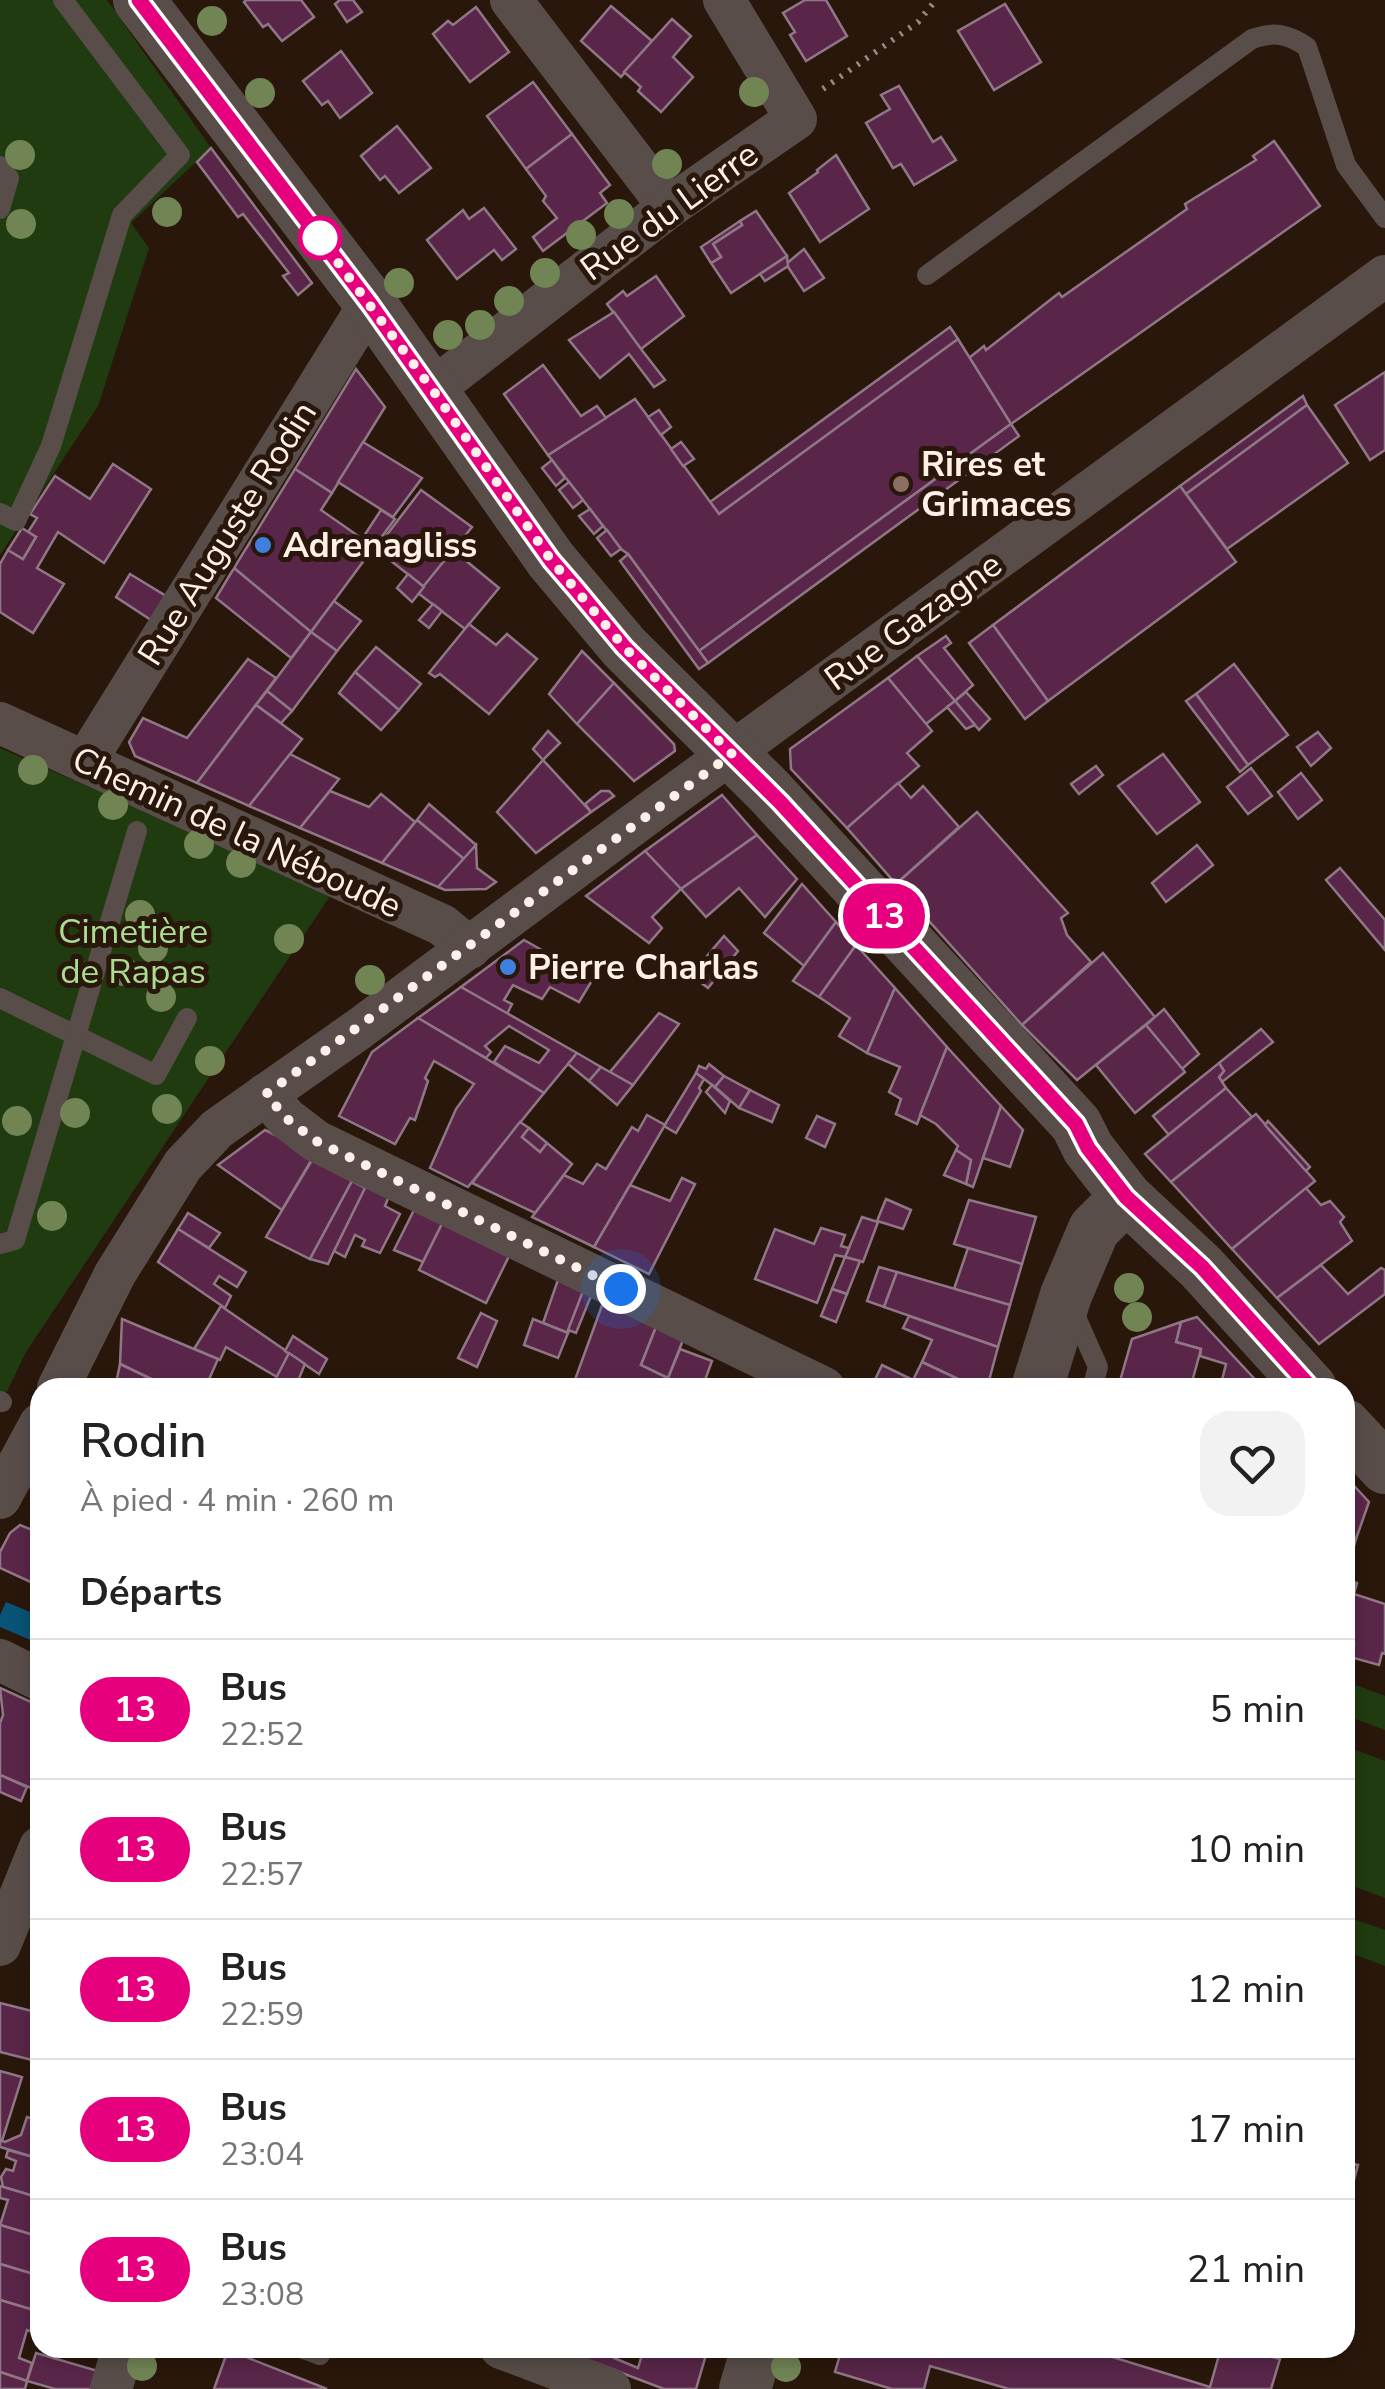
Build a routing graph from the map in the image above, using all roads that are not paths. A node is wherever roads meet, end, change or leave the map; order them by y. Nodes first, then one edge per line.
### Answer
1 (63, 0) edge
2 (139, 0) edge
3 (511, 0) edge
4 (724, 0) edge
5 (0, 166) edge
6 (668, 208) junction
7 (0, 209) edge
8 (1385, 218) edge
9 (927, 275) dead end
10 (1385, 276) edge
11 (370, 304) junction
12 (432, 389) junction
13 (0, 513) edge
14 (0, 723) edge
15 (732, 754) junction
16 (86, 762) junction
17 (137, 831) dead end
18 (470, 948) junction
19 (0, 998) edge
20 (187, 1018) dead end
21 (76, 1034) junction
22 (266, 1094) junction
23 (1126, 1197) junction
24 (0, 1244) edge
25 (1066, 1295) junction
26 (63, 1378) edge
27 (803, 1378) edge
28 (1040, 1378) edge
29 (1095, 1378) edge
30 (1302, 1378) edge
31 (1355, 1436) edge
32 (30, 1442) edge
33 (1385, 1468) edge
34 (0, 1498) edge
35 (0, 1660) edge
36 (30, 1675) edge
37 (30, 1872) edge
38 (0, 1945) edge
39 (120, 2358) edge
40 (528, 2358) edge
41 (754, 2358) edge
42 (111, 2389) edge
43 (610, 2389) edge
44 (745, 2389) edge

1 - 13 lane
2 - 11 street
3 - 6 street
4 - 6 street, Rue du Lierre
5 - 7 lane
6 - 12 street, Rue du Lierre
8 - 9 lane
10 - 15 street, Rue Gazagne
11 - 12 street
11 - 16 street, Rue Auguste Rodin
12 - 15 street
14 - 16 street, Chemin de la Néboude
15 - 18 street, Rue Gazagne
15 - 23 street
16 - 18 street, Chemin de la Néboude
17 - 21 lane
18 - 22 street, Rue Gazagne
19 - 21 lane
20 - 21 lane
21 - 24 lane
22 - 26 street, Rue Gazagne
22 - 27 street
23 - 25 street
23 - 30 street
25 - 28 street
25 - 29 lane
31 - 33 street
32 - 34 street
35 - 36 street
37 - 38 street
39 - 42 street
40 - 43 street
41 - 44 street

